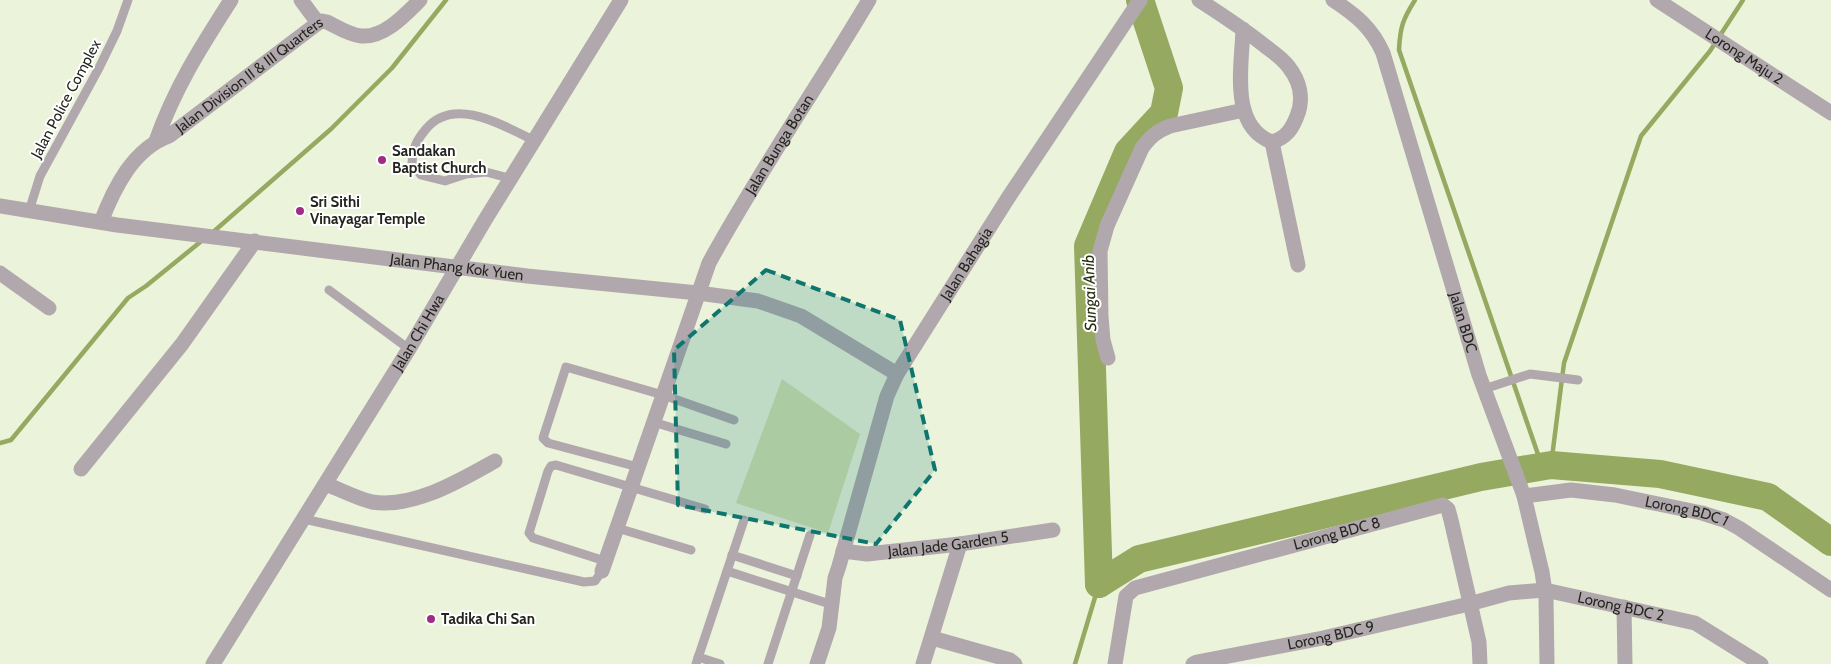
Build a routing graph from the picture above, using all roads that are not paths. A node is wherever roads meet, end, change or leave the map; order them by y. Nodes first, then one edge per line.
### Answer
1 (128, 0) edge
2 (232, 0) edge
3 (301, 0) edge
4 (420, 0) edge
5 (621, 0) edge
6 (869, 0) edge
7 (1140, 0) edge
8 (1200, 0) edge
9 (1333, 0) edge
10 (1656, 0) edge
11 (318, 24) junction
12 (1244, 29) junction
13 (1244, 110) junction
14 (1831, 113) edge
15 (156, 141) junction
16 (535, 141) junction
17 (1272, 142) junction
18 (512, 179) junction
19 (0, 206) edge
20 (29, 211) junction
21 (101, 222) junction
22 (255, 241) junction
23 (458, 266) junction
24 (1298, 266) dead end
25 (0, 272) edge
26 (329, 290) dead end
27 (698, 293) junction
28 (49, 308) dead end
29 (409, 349) junction
30 (1108, 358) dead end
31 (898, 374) junction
32 (1574, 379) dead end
33 (1484, 389) junction
34 (663, 395) junction
35 (734, 420) dead end
36 (653, 422) junction
37 (726, 444) dead end
38 (495, 462) dead end
39 (638, 467) junction
40 (81, 469) dead end
41 (326, 484) junction
42 (630, 488) junction
43 (1524, 496) junction
44 (706, 509) dead end
45 (304, 520) junction
46 (744, 520) dead end
47 (617, 528) junction
48 (1053, 530) dead end
49 (810, 535) dead end
50 (960, 544) junction
51 (691, 550) dead end
52 (843, 551) junction
53 (732, 555) junction
54 (603, 566) junction
55 (727, 571) junction
56 (796, 576) junction
57 (1545, 590) junction
58 (1831, 590) edge
59 (791, 591) junction
60 (1469, 604) junction
61 (833, 605) junction
62 (1624, 607) junction
63 (932, 638) junction
64 (1739, 657) edge
65 (697, 661) edge
66 (213, 664) edge
67 (720, 664) edge
68 (768, 664) edge
69 (817, 664) edge
70 (923, 664) edge
71 (1015, 664) edge
72 (1115, 664) edge
73 (1193, 664) edge
74 (1480, 664) edge
75 (1547, 664) edge
76 (1625, 664) edge
77 (1761, 664) edge

1 - 20 lane, Jalan Police Complex
2 - 15 street, Jalan Division II & III Quarters
3 - 11 street, Jalan Division II & III Quarters
4 - 11 street
5 - 16 street, Jalan Chi Hwa
6 - 27 street, Jalan Bunga Botan
7 - 31 street, Jalan Bahagia
8 - 12 street
9 - 33 street, Jalan BDC
10 - 14 street, Lorong Maju 2
11 - 15 street, Jalan Division II & III Quarters
12 - 13 street
12 - 17 street
13 - 17 street
13 - 30 street
15 - 21 street, Jalan Division II & III Quarters
16 - 18 street, Jalan Chi Hwa
16 - 18 lane
17 - 24 street
18 - 23 street, Jalan Chi Hwa
19 - 20 street, Jalan Phang Kok Yuen
20 - 21 street, Jalan Phang Kok Yuen
21 - 22 street, Jalan Phang Kok Yuen
22 - 23 street, Jalan Phang Kok Yuen
22 - 40 street
23 - 27 street, Jalan Phang Kok Yuen
23 - 29 street, Jalan Chi Hwa
25 - 28 street
26 - 29 lane
27 - 31 street, Jalan Phang Kok Yuen
27 - 34 street, Jalan Bunga Botan
29 - 41 street, Jalan Chi Hwa
31 - 52 street, Jalan Bahagia
32 - 33 lane
33 - 43 street, Jalan BDC
34 - 35 lane
34 - 36 street, Jalan Bunga Botan
34 - 39 lane
36 - 37 lane
36 - 39 street, Jalan Bunga Botan
38 - 41 street
39 - 42 street, Jalan Bunga Botan
41 - 45 street, Jalan Chi Hwa
42 - 44 lane
42 - 47 street, Jalan Bunga Botan
42 - 54 lane
43 - 57 street, Jalan BDC
43 - 58 street, Lorong BDC 1
45 - 54 lane
45 - 66 street, Jalan Chi Hwa
46 - 53 lane
47 - 51 lane
47 - 54 street, Jalan Bunga Botan
48 - 50 street, Jalan Jade Garden 5
49 - 56 lane
50 - 52 street, Jalan Jade Garden 5
50 - 63 street
52 - 61 street, Jalan Bahagia
53 - 55 lane
53 - 56 lane
55 - 59 lane
55 - 65 lane
56 - 59 lane
57 - 60 street, Lorong BDC 2
57 - 62 street, Lorong BDC 2
57 - 75 street, Jalan BDC
59 - 61 lane
59 - 68 lane
60 - 72 street, Lorong BDC 8
60 - 73 street, Lorong BDC 9
60 - 74 street
61 - 69 street, Jalan Bahagia
62 - 64 street, Lorong BDC 2
62 - 76 street
63 - 70 street
63 - 71 street
64 - 77 street, Lorong BDC 2
65 - 67 lane

